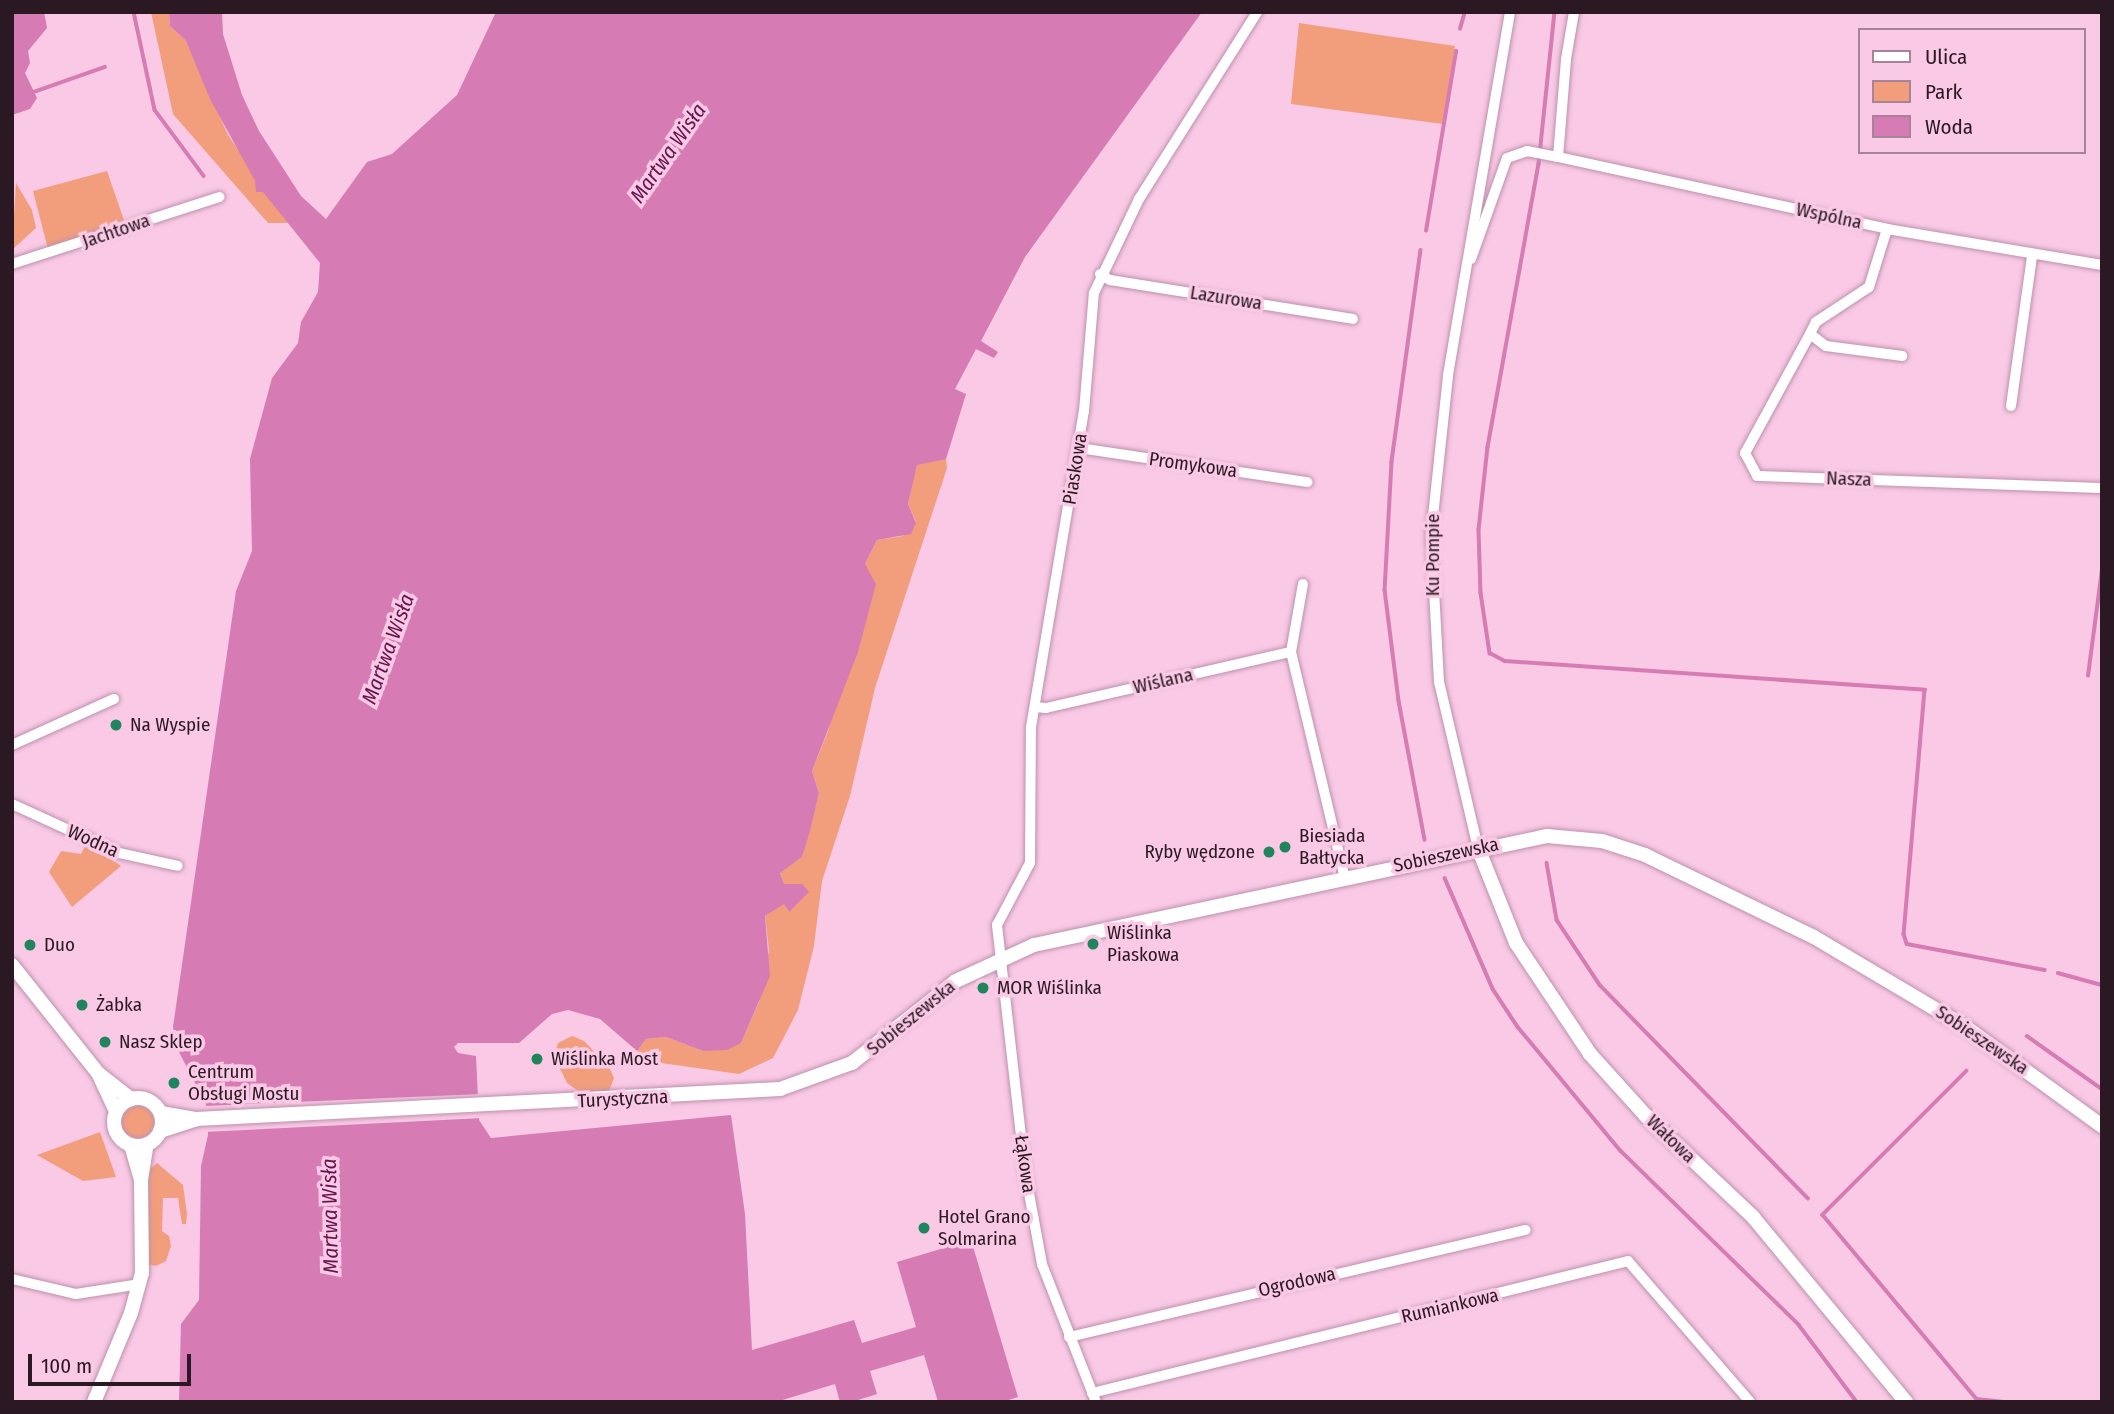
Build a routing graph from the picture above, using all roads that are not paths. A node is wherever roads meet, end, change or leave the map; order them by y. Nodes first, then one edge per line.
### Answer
1 (1257, 12) edge
2 (1510, 12) edge
3 (1574, 12) edge
4 (1555, 156) junction
5 (219, 197) dead end
6 (1887, 229) junction
7 (2032, 256) junction
8 (1467, 260) junction
9 (12, 264) edge
10 (2102, 265) edge
11 (1100, 274) junction
12 (1353, 319) dead end
13 (1810, 334) junction
14 (1902, 356) dead end
15 (2011, 406) dead end
16 (1079, 448) junction
17 (1307, 482) dead end
18 (2102, 488) edge
19 (1303, 584) dead end
20 (1291, 652) junction
21 (114, 699) dead end
22 (1035, 707) junction
23 (12, 745) edge
24 (12, 804) edge
25 (1478, 848) junction
26 (178, 866) dead end
27 (1345, 878) junction
28 (1000, 958) junction
29 (12, 965) edge
30 (98, 1073) junction
31 (762, 1091) joint
32 (131, 1099) junction
33 (116, 1111) junction
34 (161, 1114) junction
35 (199, 1119) junction
36 (2102, 1126) edge
37 (160, 1130) junction
38 (147, 1144) junction
39 (131, 1145) junction
40 (141, 1180) junction
41 (1526, 1230) dead end
42 (12, 1279) edge
43 (140, 1284) junction
44 (1069, 1337) junction
45 (1094, 1397) edge
46 (94, 1402) edge
47 (1750, 1402) edge
48 (1906, 1402) edge

1 - 11 street, Piaskowa
2 - 8 street, Ku Pompie
3 - 4 street
4 - 6 street, Wspólna
4 - 8 street, Ku Pompie
5 - 9 street, Jachtowa
6 - 7 street, Wspólna
6 - 13 street, Nasza
7 - 10 street, Wspólna
7 - 15 street
8 - 25 street, Ku Pompie
11 - 12 street, Lazurowa
11 - 16 street, Piaskowa
13 - 14 street
13 - 18 street, Nasza
16 - 17 street, Promykowa
16 - 22 street, Piaskowa
19 - 20 street
20 - 22 street, Wiślana
20 - 27 street
21 - 23 street
22 - 28 street, Piaskowa
24 - 26 street, Wodna
25 - 27 main road, Sobieszewska
25 - 36 main road, Sobieszewska
25 - 48 main road, Wałowa
27 - 28 main road, Sobieszewska
28 - 31 main road, Sobieszewska
28 - 44 street, Łąkowa
29 - 30 main road
30 - 32 main road
30 - 33 main road
31 - 35 main road, Turystyczna
32 - 33 main road
32 - 34 main road
33 - 39 main road
34 - 35 main road
34 - 37 main road
35 - 37 main road
37 - 38 main road
38 - 39 main road
38 - 40 main road
39 - 40 main road
40 - 43 main road
41 - 44 street, Ogrodowa
42 - 43 street
43 - 46 main road
44 - 45 street, Łąkowa
45 - 47 street, Rumiankowa

